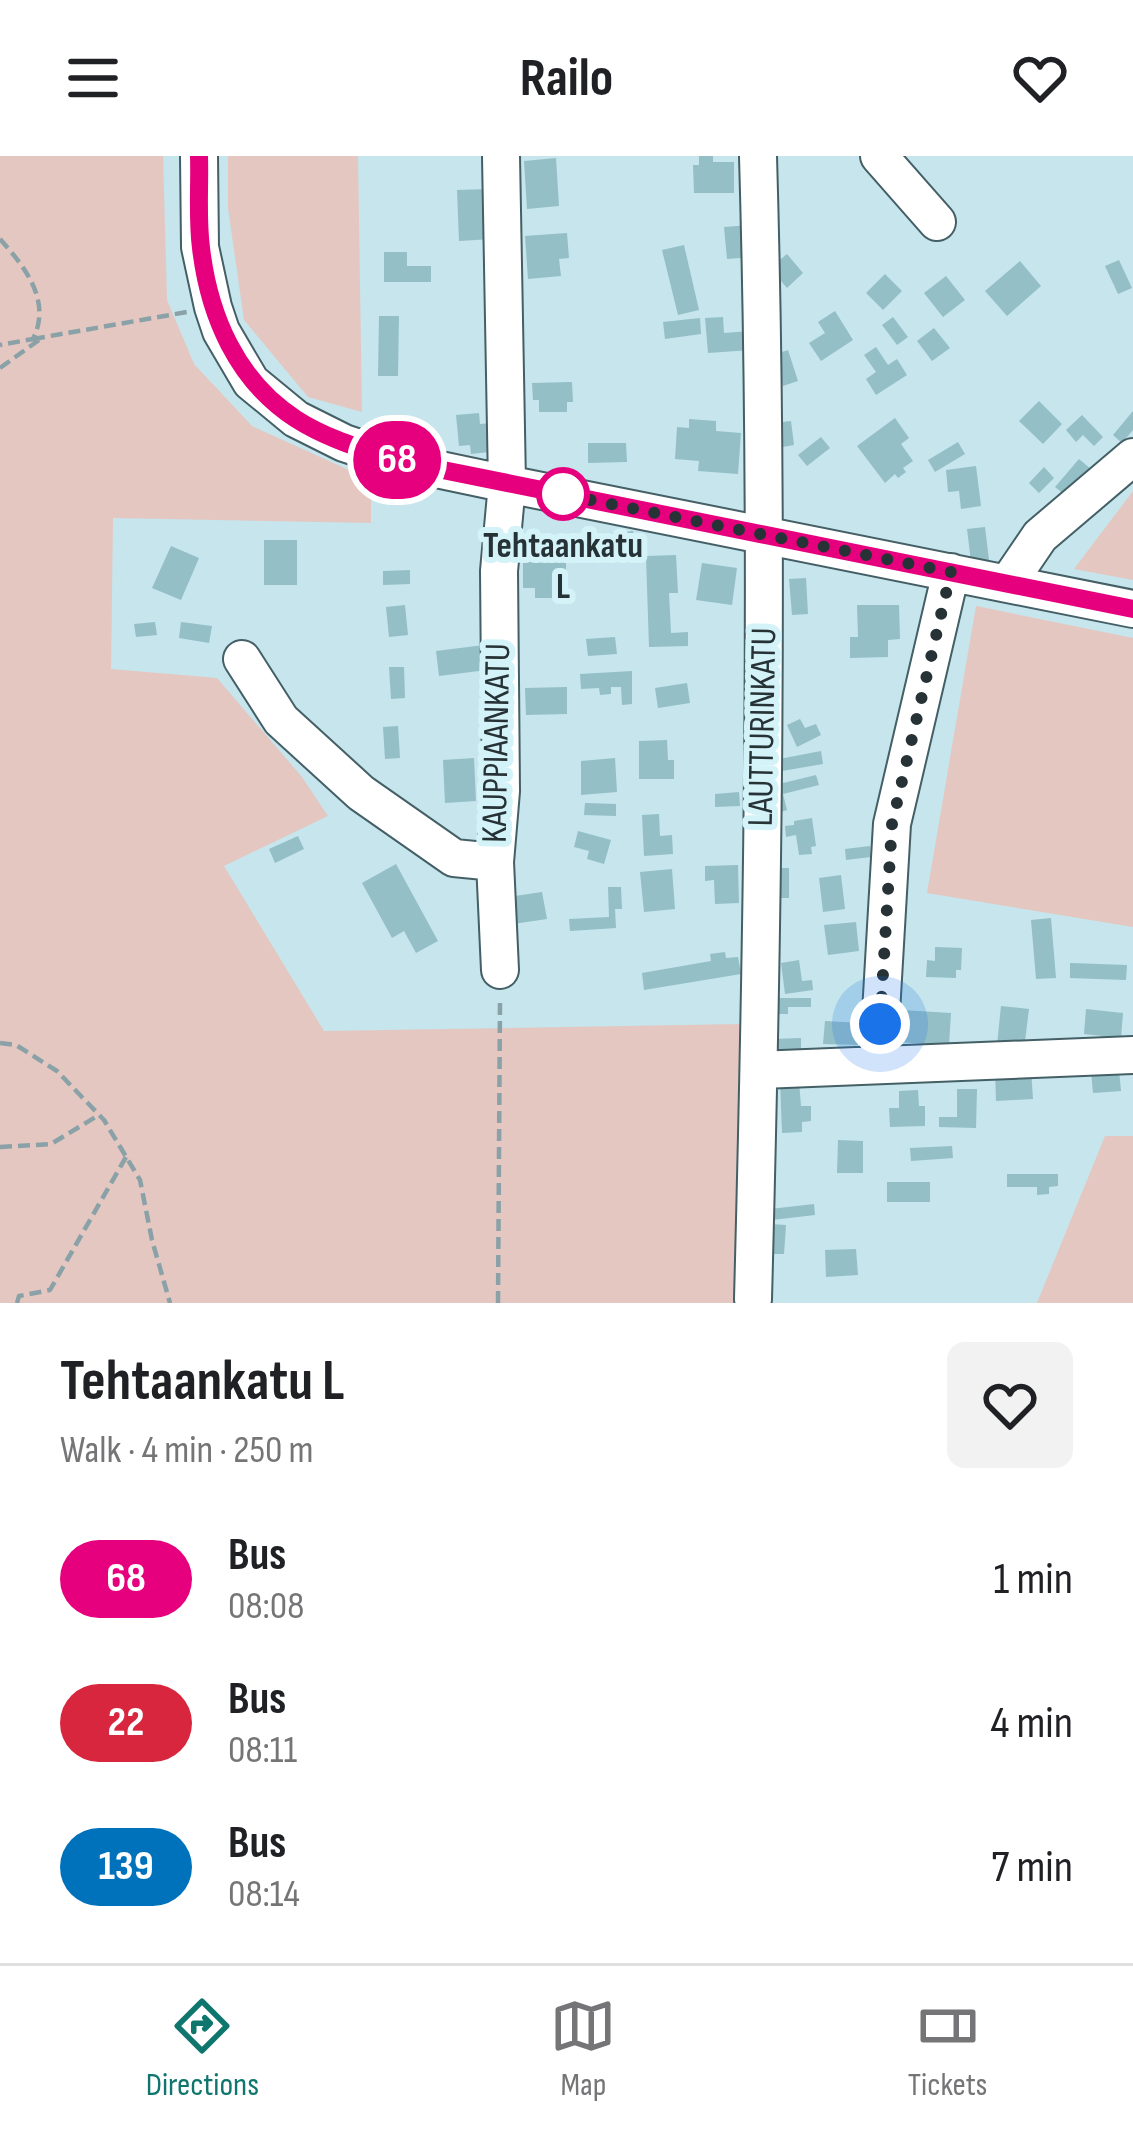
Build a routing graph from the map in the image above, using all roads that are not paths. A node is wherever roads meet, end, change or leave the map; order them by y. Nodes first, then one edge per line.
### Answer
1 (199, 156) edge
2 (501, 156) edge
3 (758, 156) edge
4 (879, 156) edge
5 (937, 222) dead end
6 (1133, 457) edge
7 (507, 484) junction
8 (765, 533) junction
9 (951, 572) junction
10 (1008, 583) junction
11 (1133, 609) edge
12 (242, 659) dead end
13 (495, 862) junction
14 (500, 970) road end
15 (1133, 1055) edge
16 (878, 1064) junction
17 (759, 1070) junction
18 (753, 1299) dead end

1 - 7 street
2 - 7 street, KAUPPIAANKATU
3 - 8 street, LAUTTURINKATU
4 - 5 street
6 - 10 street
7 - 8 street
7 - 13 street, KAUPPIAANKATU
8 - 9 street
8 - 17 street, LAUTTURINKATU
9 - 10 street
9 - 16 street
10 - 11 street
12 - 13 street
13 - 14 street, KAUPPIAANKATU
15 - 16 street
16 - 17 street
17 - 18 street, LAUTTURINKATU

